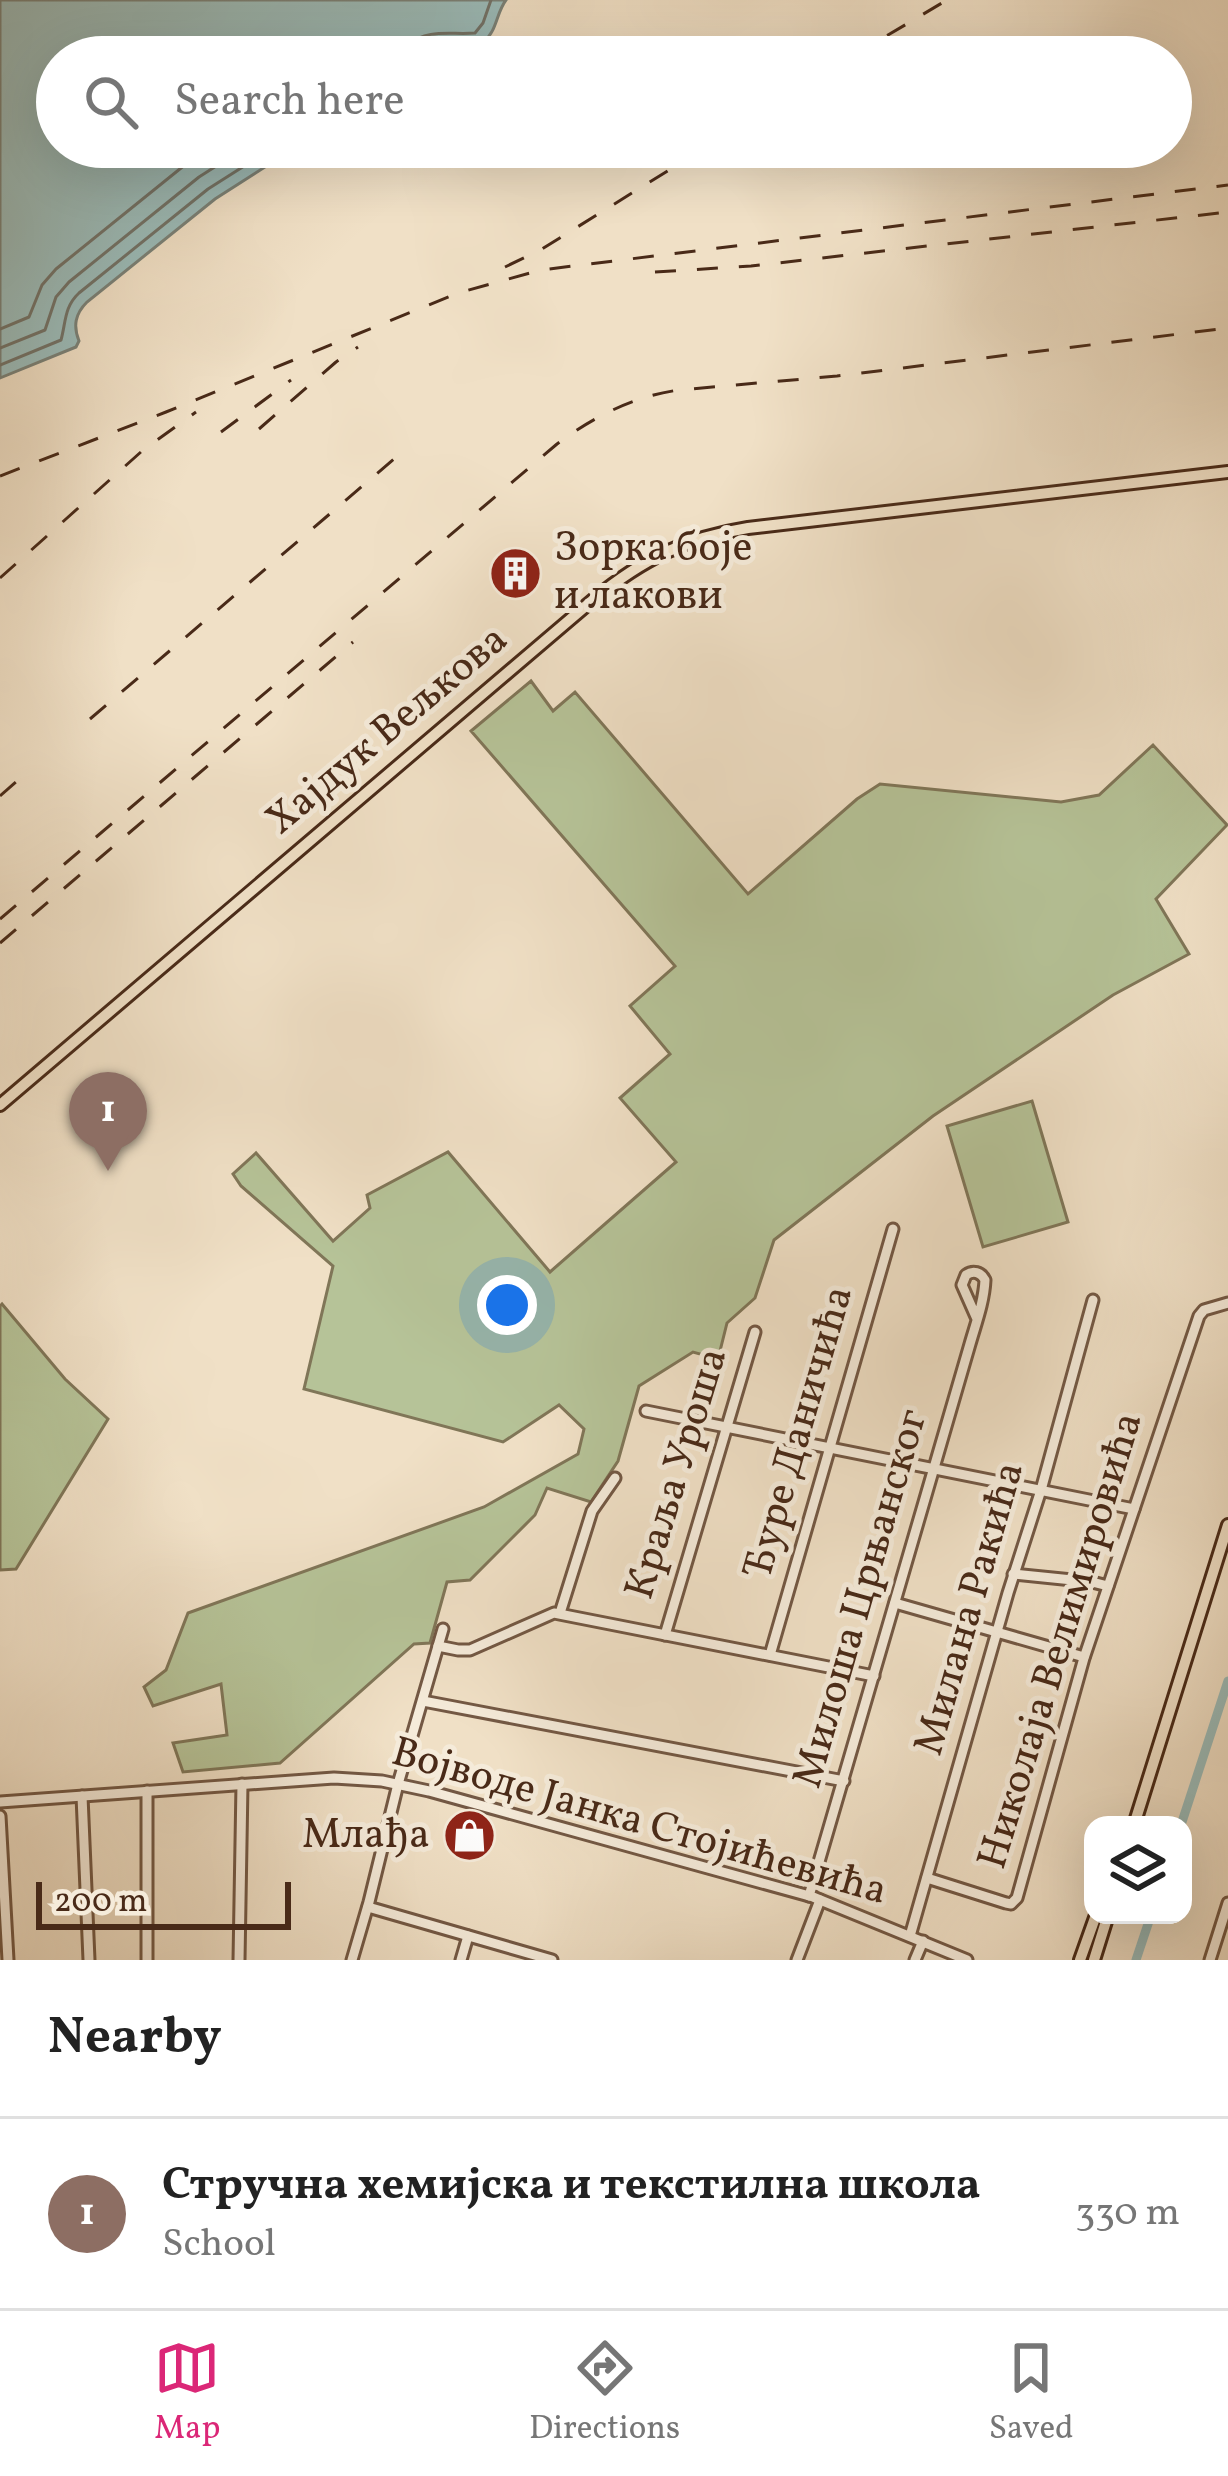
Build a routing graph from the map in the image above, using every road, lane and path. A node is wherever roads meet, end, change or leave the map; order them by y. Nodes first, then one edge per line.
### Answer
1 (1228, 472) edge
2 (0, 1105) edge
3 (893, 1228) dead end
4 (1093, 1300) dead end
5 (1228, 1303) edge
6 (977, 1319) dead end
7 (755, 1332) dead end
8 (646, 1411) dead end
9 (725, 1428) junction
10 (830, 1450) junction
11 (934, 1469) junction
12 (615, 1478) dead end
13 (1040, 1490) junction
14 (1133, 1509) junction
15 (1228, 1526) edge
16 (1013, 1574) junction
17 (1108, 1586) junction
18 (895, 1603) junction
19 (560, 1613) junction
20 (443, 1629) dead end
21 (997, 1632) junction
22 (665, 1635) junction
23 (439, 1646) junction
24 (770, 1655) junction
25 (1084, 1657) junction
26 (874, 1676) junction
27 (423, 1701) junction
28 (844, 1781) junction
29 (242, 1784) junction
30 (398, 1784) junction
31 (147, 1791) junction
32 (82, 1796) junction
33 (0, 1802) edge
34 (0, 1816) edge
35 (1135, 1816) edge
36 (927, 1878) junction
37 (814, 1898) junction
38 (1228, 1904) edge
39 (368, 1907) junction
40 (1098, 1924) edge
41 (468, 1936) junction
42 (910, 1936) junction
43 (923, 1941) junction
44 (8, 1960) edge
45 (89, 1960) edge
46 (147, 1960) edge
47 (239, 1960) edge
48 (352, 1960) edge
49 (460, 1960) edge
50 (552, 1960) edge
51 (797, 1960) edge
52 (915, 1960) edge
53 (967, 1960) edge
54 (1087, 1960) edge
55 (1210, 1960) edge

1 - 2 main road, Хајдук Вељкова
3 - 10 street, Ђуре Даничића
4 - 13 street, Милана Ракића
5 - 14 street, Николаја Велимировића
6 - 11 street, Милоша Црњанског
7 - 9 street, Краља Уроша
8 - 9 street
9 - 10 street
9 - 22 street, Краља Уроша
10 - 11 street
10 - 24 street, Ђуре Даничића
11 - 13 street
11 - 18 street, Милоша Црњанског
12 - 19 street
13 - 14 street
13 - 16 street, Милана Ракића
14 - 17 street, Николаја Велимировића
15 - 35 main road
16 - 17 street
16 - 21 street, Милана Ракића
17 - 25 street, Николаја Велимировића
18 - 21 street
18 - 26 street, Милоша Црњанског
19 - 22 street
19 - 23 street
20 - 23 street
21 - 25 street
21 - 36 street, Милана Ракића
22 - 24 street
23 - 27 street
24 - 26 street
25 - 36 street, Николаја Велимировића
26 - 28 street, Милоша Црњанског
27 - 28 street
27 - 30 street
28 - 37 street, Милоша Црњанског
29 - 30 street, Војводе Јанка Стојићевића
29 - 31 street, Војводе Јанка Стојићевића
29 - 47 street
30 - 37 street, Војводе Јанка Стојићевића
30 - 39 street
31 - 32 street, Војводе Јанка Стојићевића
31 - 46 street
32 - 33 street, Војводе Јанка Стојићевића
32 - 45 street
34 - 44 street
36 - 42 street, Милана Ракића
37 - 42 street, Војводе Јанка Стојићевића
37 - 51 street, Милоша Црњанског
38 - 55 street
39 - 41 street
39 - 48 street
40 - 54 main road
41 - 49 street
41 - 50 street
42 - 43 street, Војводе Јанка Стојићевића
43 - 52 street
43 - 53 street, Војводе Јанка Стојићевића

